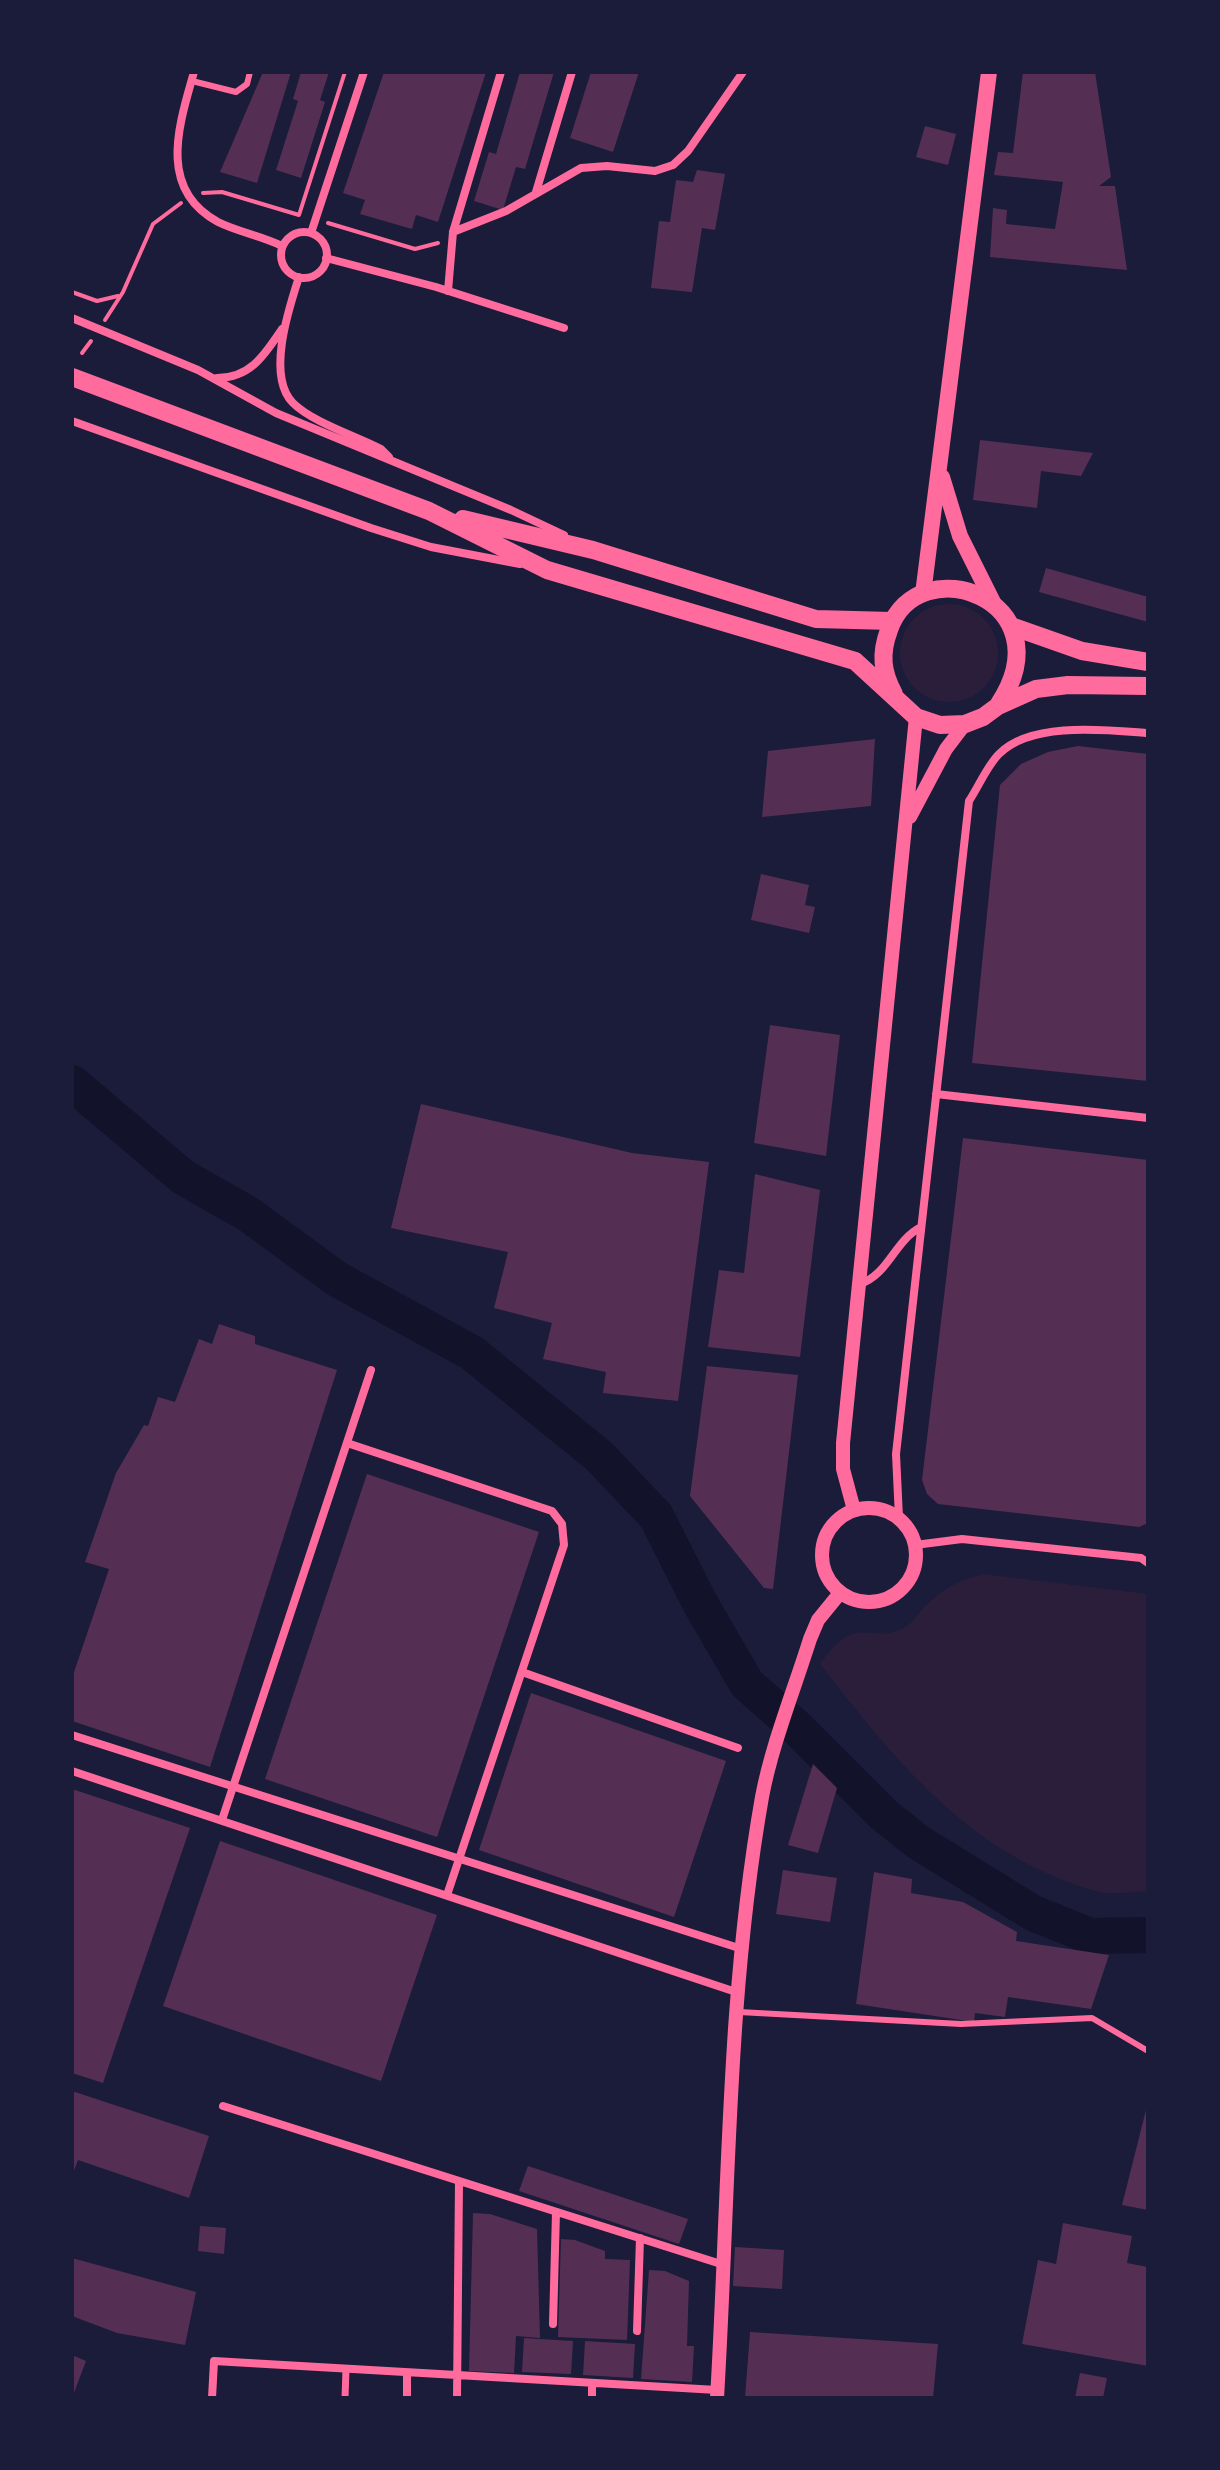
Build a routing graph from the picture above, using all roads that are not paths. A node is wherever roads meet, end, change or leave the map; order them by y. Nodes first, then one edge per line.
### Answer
1 (250, 72) edge
2 (364, 72) edge
3 (501, 72) edge
4 (572, 72) edge
5 (743, 72) edge
6 (989, 72) edge
7 (193, 76) edge
8 (536, 193) junction
9 (453, 232) junction
10 (311, 233) junction
11 (282, 246) junction
12 (326, 258) junction
13 (299, 277) junction
14 (448, 291) junction
15 (72, 318) edge
16 (564, 328) dead end
17 (283, 329) junction
18 (72, 377) edge
19 (214, 378) junction
20 (72, 421) edge
21 (392, 461) junction
22 (940, 472) junction
23 (429, 511) junction
24 (593, 550) junction
25 (547, 570) junction
26 (923, 594) junction
27 (994, 604) junction
28 (892, 621) junction
29 (1011, 626) junction
30 (1148, 662) edge
31 (1148, 686) edge
32 (900, 703) junction
33 (998, 706) junction
34 (916, 717) junction
35 (965, 724) junction
36 (1148, 733) edge
37 (906, 824) junction
38 (936, 1094) junction
39 (1148, 1118) edge
40 (921, 1227) junction
41 (860, 1284) junction
42 (371, 1370) dead end
43 (347, 1443) junction
44 (854, 1510) junction
45 (899, 1518) junction
46 (915, 1545) junction
47 (1146, 1559) edge
48 (840, 1593) junction
49 (522, 1672) junction
50 (72, 1735) edge
51 (738, 1748) dead end
52 (72, 1771) edge
53 (232, 1786) junction
54 (222, 1820) junction
55 (459, 1859) junction
56 (447, 1895) junction
57 (743, 1949) junction
58 (740, 1994) junction
59 (739, 2012) junction
60 (1148, 2051) edge
61 (223, 2106) dead end
62 (459, 2181) junction
63 (556, 2212) junction
64 (640, 2238) junction
65 (721, 2264) junction
66 (553, 2324) dead end
67 (637, 2331) dead end
68 (346, 2369) junction
69 (407, 2373) junction
70 (457, 2376) junction
71 (592, 2384) junction
72 (717, 2394) edge
73 (212, 2398) edge
74 (345, 2398) edge
75 (407, 2398) edge
76 (457, 2398) edge
77 (592, 2398) edge

1 - 7 lane
2 - 10 street
3 - 9 street
4 - 8 street
5 - 8 street
6 - 22 main road
7 - 11 street
8 - 9 street
9 - 14 street
10 - 11 street
10 - 12 street
11 - 13 street
12 - 13 street
12 - 14 street
13 - 17 street
14 - 16 street
15 - 19 street
17 - 19 street
17 - 21 street
18 - 23 main road
19 - 21 street
20 - 25 street
21 - 24 street
22 - 26 main road
22 - 27 main road
23 - 24 main road
23 - 25 main road
24 - 28 main road
25 - 32 main road
26 - 27 main road
26 - 28 main road
27 - 29 main road
28 - 32 main road
29 - 30 main road
29 - 33 main road
31 - 33 main road
32 - 34 main road
33 - 35 main road
34 - 35 main road
34 - 37 street
35 - 37 street
36 - 38 street
37 - 41 street
38 - 39 street
38 - 40 street
40 - 41 street
40 - 45 street
41 - 44 street
42 - 43 street
43 - 49 street
43 - 53 street
44 - 45 street
44 - 48 street
45 - 46 street
46 - 47 street
46 - 48 street
48 - 57 street
49 - 51 street
49 - 55 street
50 - 53 street
52 - 54 street
53 - 54 street
53 - 55 street
54 - 56 street
55 - 56 street
55 - 57 street
56 - 58 street
57 - 58 street
58 - 59 street
59 - 60 lane
59 - 65 street
61 - 62 street
62 - 63 street
62 - 70 street
63 - 64 street
63 - 66 street
64 - 65 street
64 - 67 street
65 - 72 street
68 - 69 street
68 - 73 street
68 - 74 street
69 - 70 street
69 - 75 street
70 - 71 street
70 - 76 street
71 - 72 street
71 - 77 street

